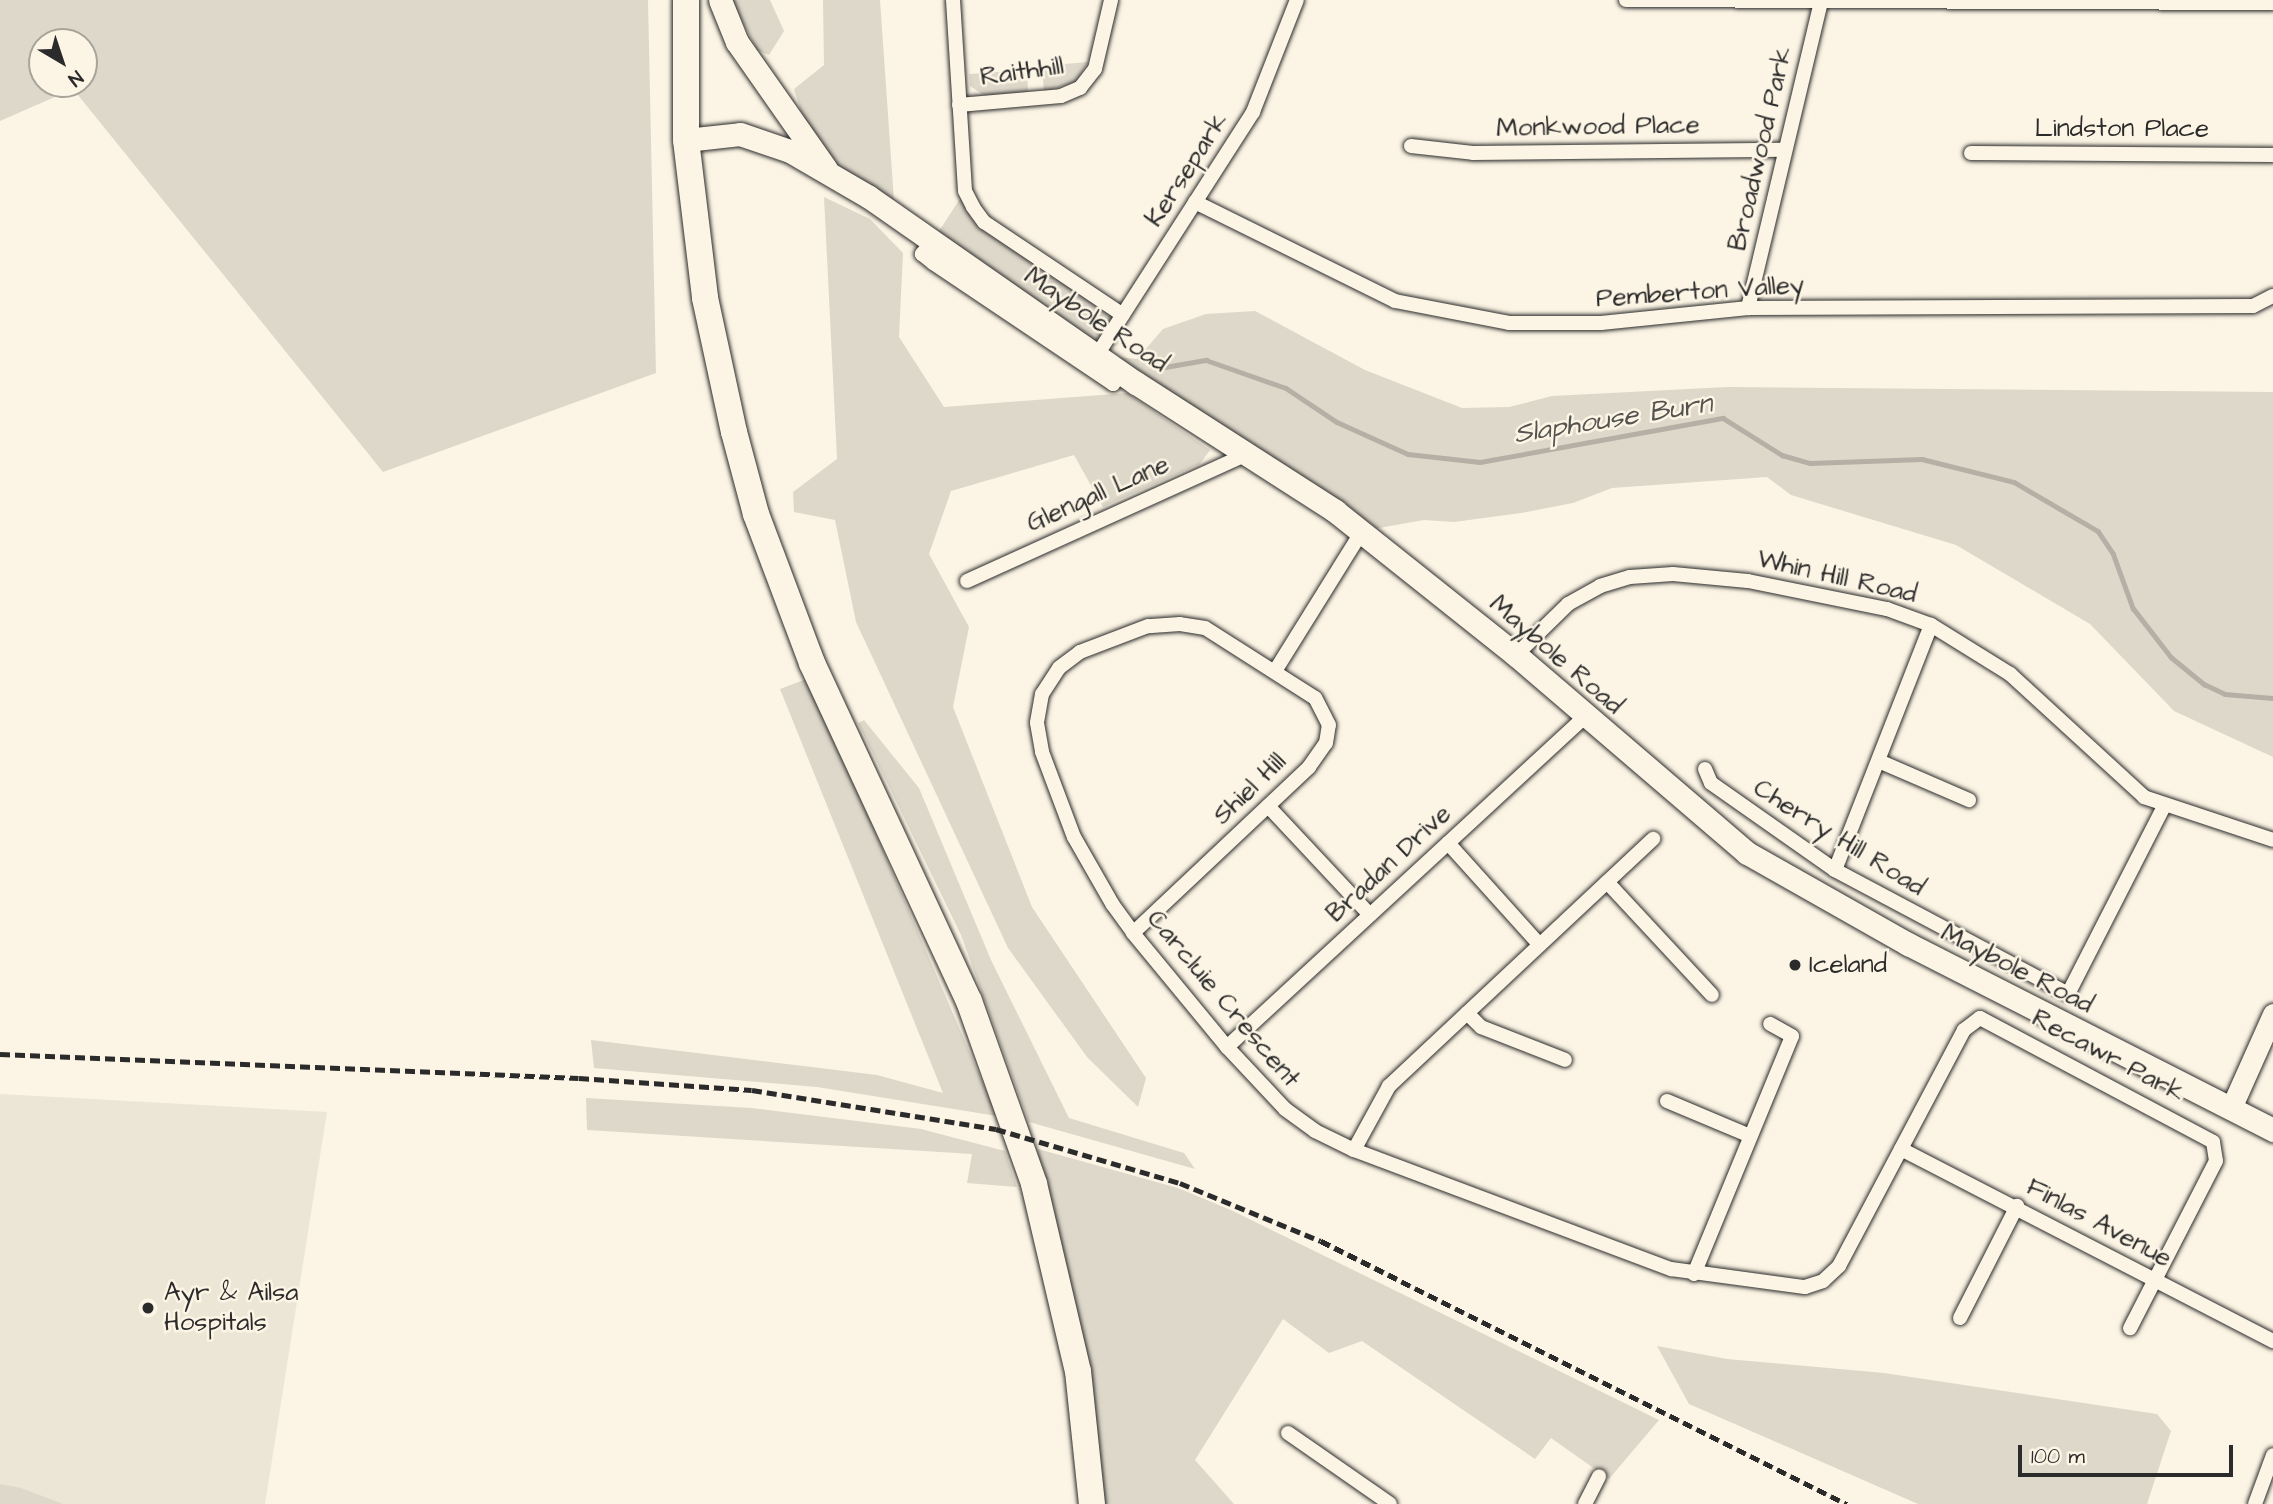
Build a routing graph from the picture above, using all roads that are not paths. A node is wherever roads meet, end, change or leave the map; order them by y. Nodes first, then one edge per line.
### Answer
1 (686, 0) edge
2 (720, 0) edge
3 (953, 0) edge
4 (1111, 0) edge
5 (1297, 0) edge
6 (1626, 0) edge
7 (1821, 1) edge
8 (1968, 1) edge
9 (2273, 4) edge
10 (959, 105) junction
11 (686, 140) junction
12 (1411, 146) dead end
13 (1786, 150) junction
14 (1971, 153) dead end
15 (2273, 155) edge
16 (831, 175) junction
17 (1195, 202) junction
18 (932, 242) junction
19 (2273, 296) edge
20 (1748, 308) junction
21 (1123, 316) junction
22 (1097, 355) junction
23 (1122, 372) junction
24 (1249, 453) junction
25 (1362, 531) junction
26 (967, 581) dead end
27 (1931, 625) junction
28 (1516, 655) junction
29 (1275, 671) junction
30 (1584, 717) junction
31 (1881, 762) junction
32 (1704, 769) dead end
33 (1969, 800) dead end
34 (1268, 806) junction
35 (2164, 806) junction
36 (1653, 839) dead end
37 (2273, 840) edge
38 (1448, 843) junction
39 (1835, 870) junction
40 (1607, 882) junction
41 (1370, 915) junction
42 (1133, 933) junction
43 (1540, 944) junction
44 (1712, 995) dead end
45 (1467, 1013) junction
46 (2273, 1014) edge
47 (1770, 1024) dead end
48 (1227, 1047) junction
49 (1565, 1060) dead end
50 (1667, 1101) dead end
51 (2231, 1108) junction
52 (2273, 1130) edge
53 (1748, 1135) junction
54 (1901, 1149) junction
55 (1354, 1150) junction
56 (2017, 1206) junction
57 (1694, 1274) junction
58 (2155, 1280) junction
59 (1960, 1318) dead end
60 (2130, 1328) dead end
61 (2273, 1341) edge
62 (1288, 1433) dead end
63 (2273, 1455) edge
64 (1600, 1476) dead end
65 (1091, 1504) edge
66 (1390, 1504) edge
67 (1585, 1504) edge
68 (2255, 1504) edge

1 - 11 highway
2 - 16 main road, Maybole Road
3 - 10 street
4 - 10 street, Raithhill
5 - 17 street, Kersepark
6 - 7 street
7 - 8 street
7 - 13 street, Broadwood Park
8 - 9 street
10 - 21 street
11 - 16 main road, Maybole Road
11 - 65 highway
12 - 13 street, Monkwood Place
13 - 20 street, Broadwood Park
14 - 15 street, Lindston Place
16 - 18 main road, Maybole Road
17 - 20 street, Pemberton Valley
17 - 21 street, Kersepark
18 - 22 main road, Maybole Road
18 - 23 street
19 - 20 street, Pemberton Valley
21 - 22 street, Kersepark
22 - 23 main road, Maybole Road
23 - 24 main road, Maybole Road
24 - 25 main road, Maybole Road
24 - 26 street, Glengall Lane
25 - 28 main road, Maybole Road
25 - 29 street
27 - 28 street, Whin Hill Road
27 - 31 street
27 - 35 street, Whin Hill Road
28 - 30 main road, Maybole Road
29 - 34 street, Shiel Hill
29 - 42 street, Carcluie Crescent
30 - 38 street, Bradan Drive
30 - 51 main road, Maybole Road
31 - 33 street
31 - 39 street
32 - 39 street, Cherry Hill Road
34 - 41 street
34 - 42 street, Shiel Hill
35 - 37 street, Whin Hill Road
35 - 39 street, Cherry Hill Road
36 - 40 street
38 - 41 street, Bradan Drive
38 - 43 street
40 - 43 street
40 - 44 street
41 - 48 street, Bradan Drive
42 - 48 street, Carcluie Crescent
43 - 45 street
45 - 49 street
45 - 55 street
46 - 51 street
47 - 53 street
48 - 55 street, Carcluie Crescent
50 - 53 street
51 - 52 main road, Maybole Road
53 - 57 street
54 - 56 street, Finlas Avenue
54 - 57 street, Carcluie Crescent
54 - 58 street, Recawr Park
55 - 57 street, Carcluie Crescent
56 - 58 street, Finlas Avenue
56 - 59 street
58 - 60 street
58 - 61 street, Finlas Avenue
62 - 66 street
63 - 68 street
64 - 67 street

